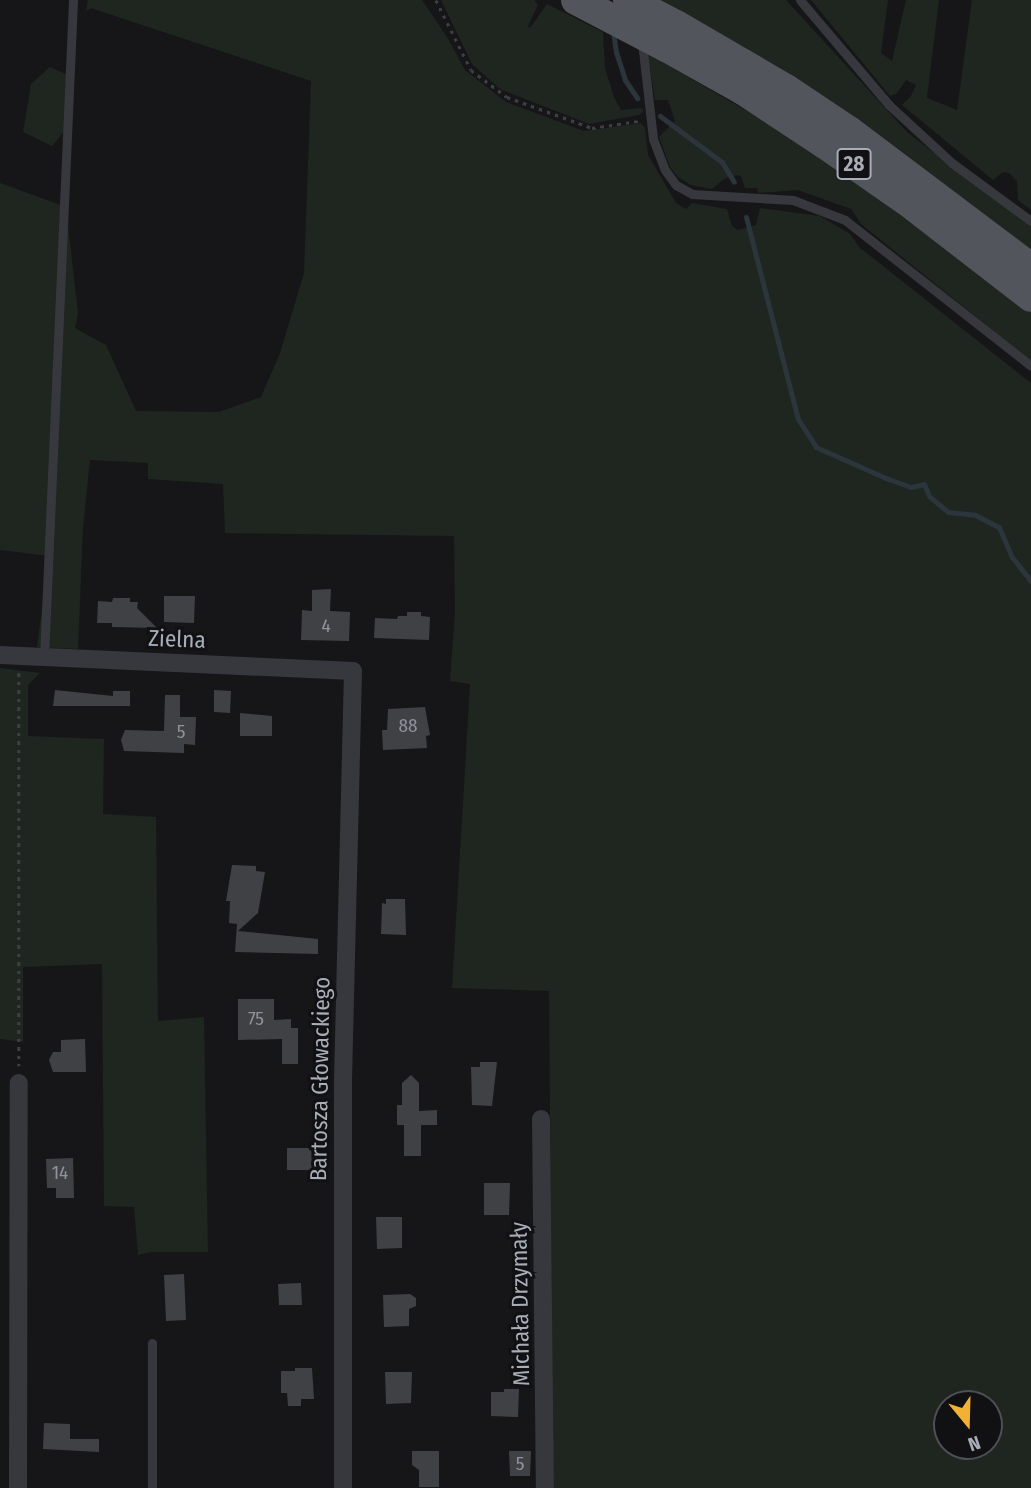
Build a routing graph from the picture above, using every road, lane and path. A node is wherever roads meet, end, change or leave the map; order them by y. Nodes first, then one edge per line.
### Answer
1 (73, 0) edge
2 (436, 0) edge
3 (576, 0) edge
4 (636, 0) edge
5 (800, 0) edge
6 (635, 13) edge
7 (671, 36) junction
8 (651, 119) junction
9 (1031, 221) edge
10 (1031, 268) edge
11 (1031, 297) edge
12 (1031, 366) edge
13 (0, 655) edge
14 (19, 656) junction
15 (44, 657) junction
16 (353, 671) joint
17 (19, 1083) joint
18 (541, 1119) dead end
19 (152, 1343) dead end
20 (18, 1488) edge
21 (152, 1488) edge
22 (343, 1488) edge
23 (545, 1488) edge

1 - 15 lane
2 - 8 path
3 - 7 main road, 28, bridge
4 - 6 lane
5 - 9 lane
6 - 7 main road, 28, bridge
6 - 8 lane
7 - 10 main road, 28
7 - 11 main road, 28
8 - 12 lane
13 - 14 street, Zielna
14 - 15 street, Zielna
14 - 17 path
15 - 16 street, Zielna
16 - 22 street, Bartosza Głowackiego
17 - 20 street
18 - 23 street, Michała Drzymały
19 - 21 lane

